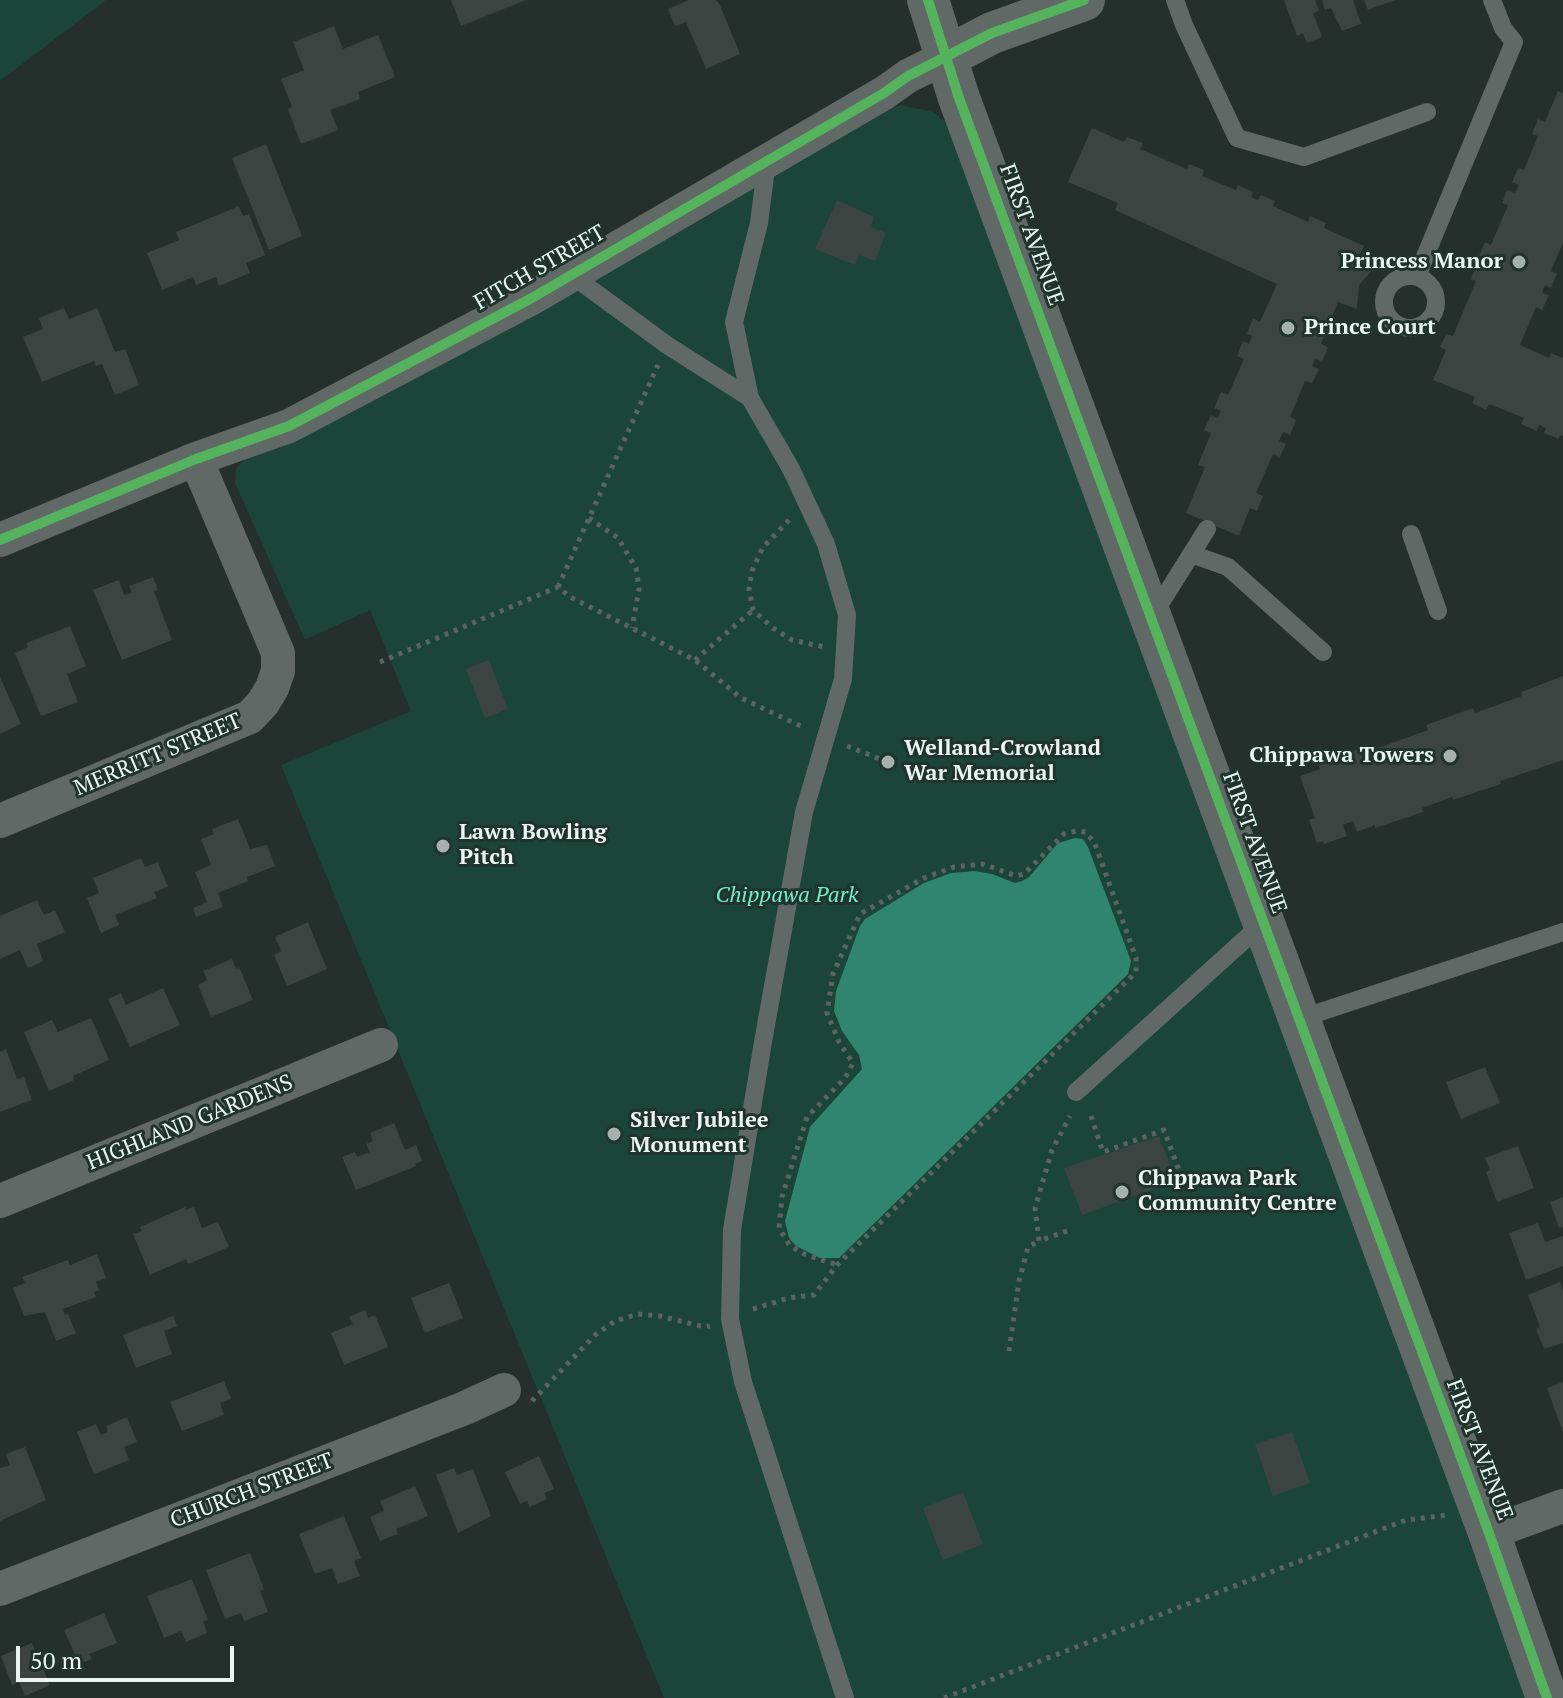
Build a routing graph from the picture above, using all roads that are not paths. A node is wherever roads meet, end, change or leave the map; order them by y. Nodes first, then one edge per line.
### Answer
1 (928, 0) edge
2 (1084, 0) edge
3 (1175, 0) edge
4 (1492, 0) edge
5 (946, 57) junction
6 (1427, 112) dead end
7 (767, 161) junction
8 (570, 274) junction
9 (1417, 276) dead end
10 (750, 398) junction
11 (196, 459) junction
12 (1207, 529) dead end
13 (1411, 534) dead end
14 (0, 540) edge
15 (1191, 554) junction
16 (1438, 611) dead end
17 (1150, 618) junction
18 (1323, 652) dead end
19 (0, 821) edge
20 (1262, 924) junction
21 (1563, 932) edge
22 (1299, 1019) junction
23 (381, 1045) dead end
24 (1076, 1092) dead end
25 (0, 1201) edge
26 (515, 1397) road end
27 (1563, 1506) edge
28 (1483, 1518) junction
29 (0, 1589) edge
30 (845, 1698) edge
31 (1547, 1698) edge

1 - 5 street, FIRST AVENUE
2 - 5 street, FITCH STREET
3 - 6 lane
4 - 9 lane
5 - 7 street, FITCH STREET
5 - 17 street, FIRST AVENUE
7 - 8 street, FITCH STREET
7 - 10 lane
8 - 10 lane
8 - 11 street, FITCH STREET
10 - 30 lane
11 - 14 street, FITCH STREET
11 - 19 street, MERRITT STREET
12 - 15 lane
13 - 16 lane
15 - 17 lane
15 - 18 lane
17 - 20 street, FIRST AVENUE
20 - 22 street, FIRST AVENUE
20 - 24 lane
21 - 22 lane
22 - 28 street, FIRST AVENUE
23 - 25 street, HIGHLAND GARDENS
26 - 29 street, CHURCH STREET
27 - 28 street
28 - 31 street, FIRST AVENUE

